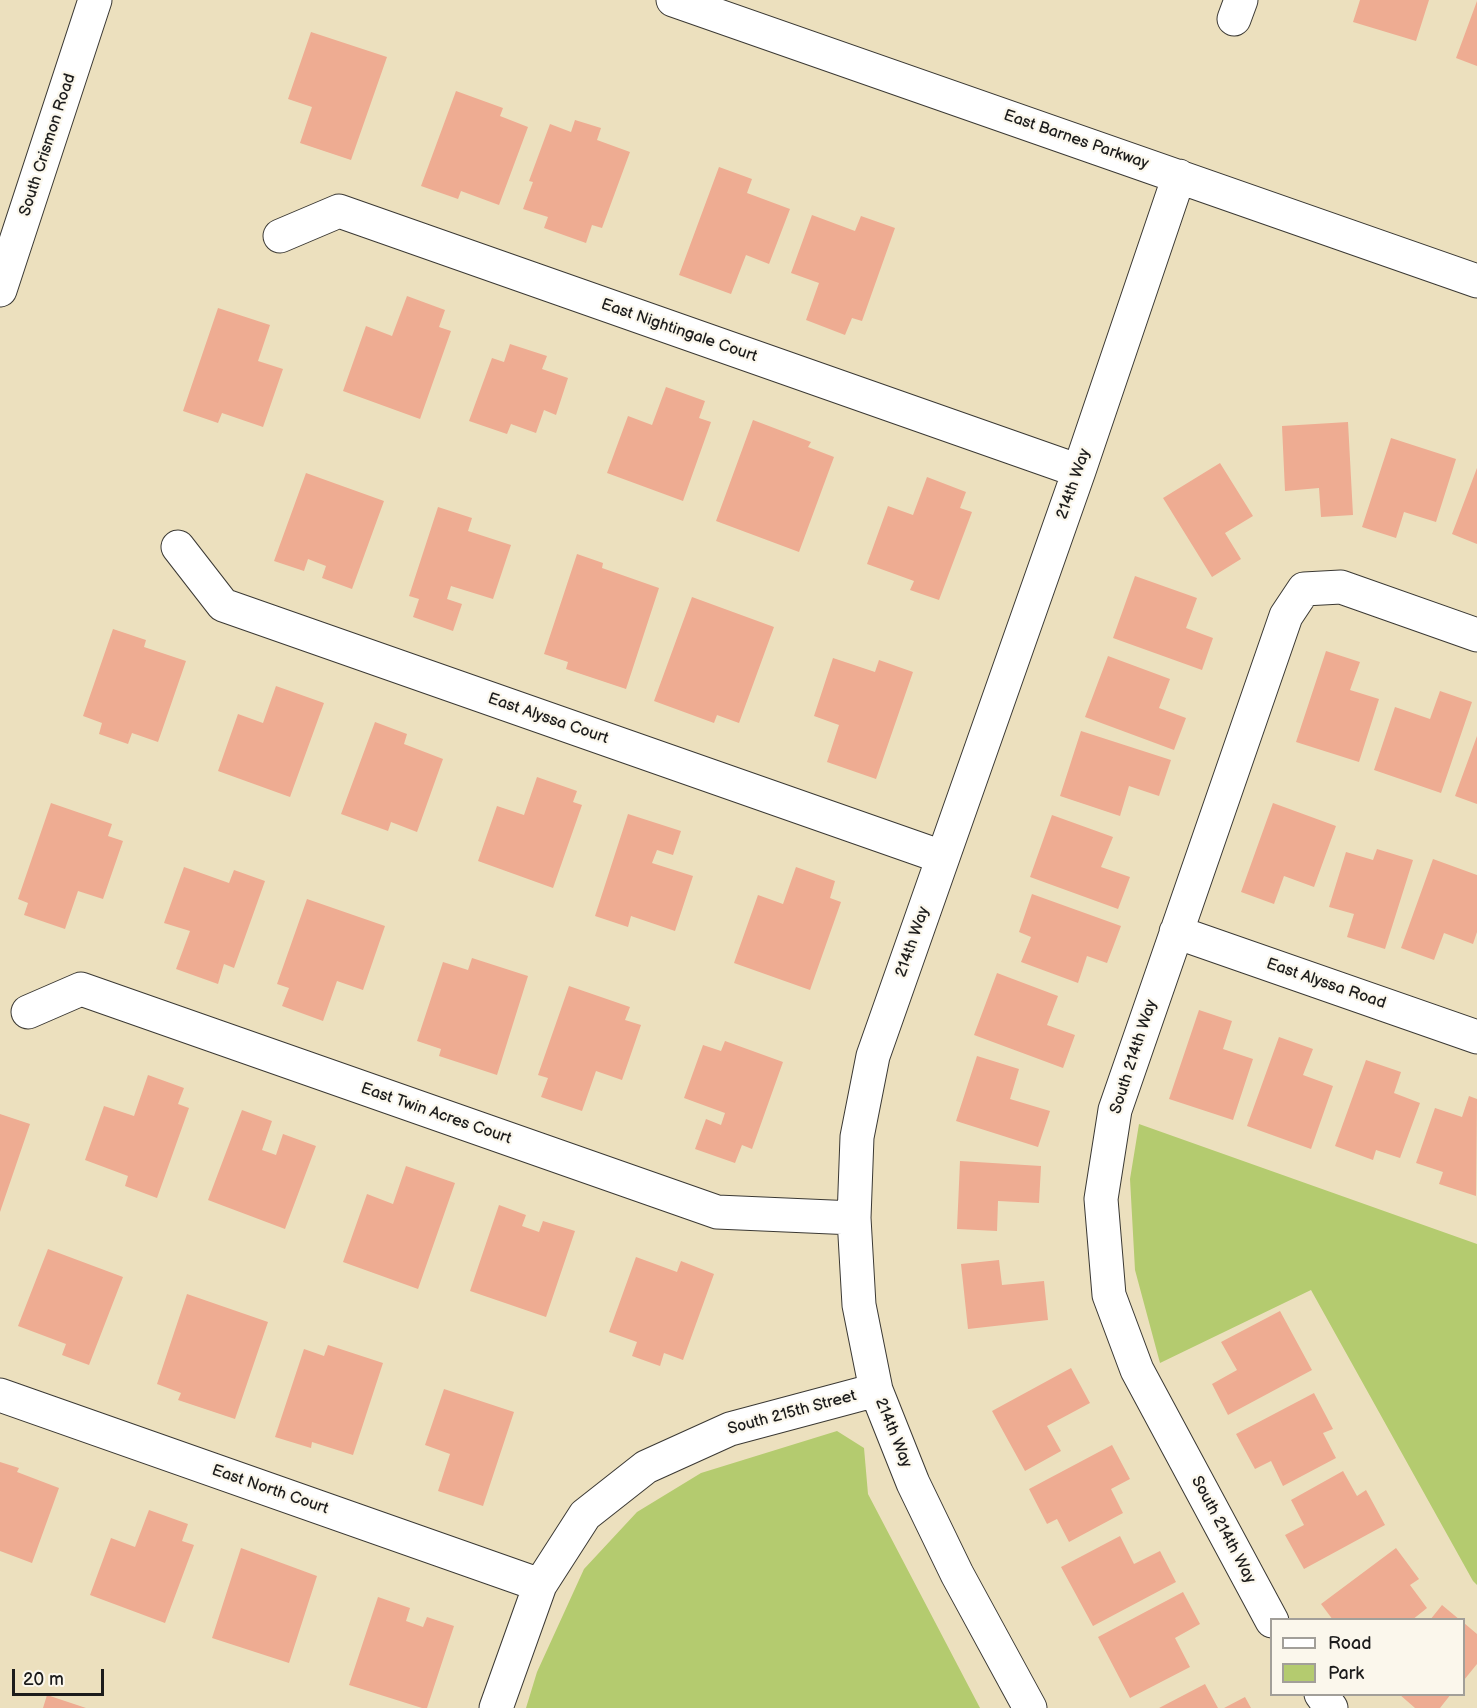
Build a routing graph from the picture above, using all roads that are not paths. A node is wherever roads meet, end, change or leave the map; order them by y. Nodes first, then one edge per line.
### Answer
1 (96, 0) edge
2 (674, 0) edge
3 (1179, 176) junction
4 (9, 233) edge
5 (280, 236) dead end
6 (1477, 281) edge
7 (0, 290) edge
8 (1079, 471) junction
9 (178, 547) dead end
10 (1477, 635) edge
11 (942, 857) junction
12 (1176, 932) junction
13 (28, 1012) dead end
14 (1477, 1037) edge
15 (854, 1218) junction
16 (876, 1390) junction
17 (0, 1395) edge
18 (540, 1585) junction
19 (1270, 1618) edge
20 (1322, 1696) edge
21 (496, 1708) edge
22 (1030, 1708) edge
23 (1331, 1708) edge

1 - 4 street, South Crismon Road
2 - 3 street, East Barnes Parkway
3 - 6 street, East Barnes Parkway
3 - 8 street, 214th Way
4 - 7 street, South Crismon Road
5 - 8 street, East Nightingale Court
8 - 11 street, 214th Way
9 - 11 street, East Alyssa Court
10 - 12 street, South 214th Way
11 - 15 street, 214th Way
12 - 14 street, East Alyssa Road
12 - 19 street, South 214th Way
13 - 15 street, East Twin Acres Court
15 - 16 street, 214th Way
16 - 18 street, South 215th Street
16 - 22 street, 214th Way
17 - 18 street, East North Court
18 - 21 street, South 215th Street
20 - 23 street

